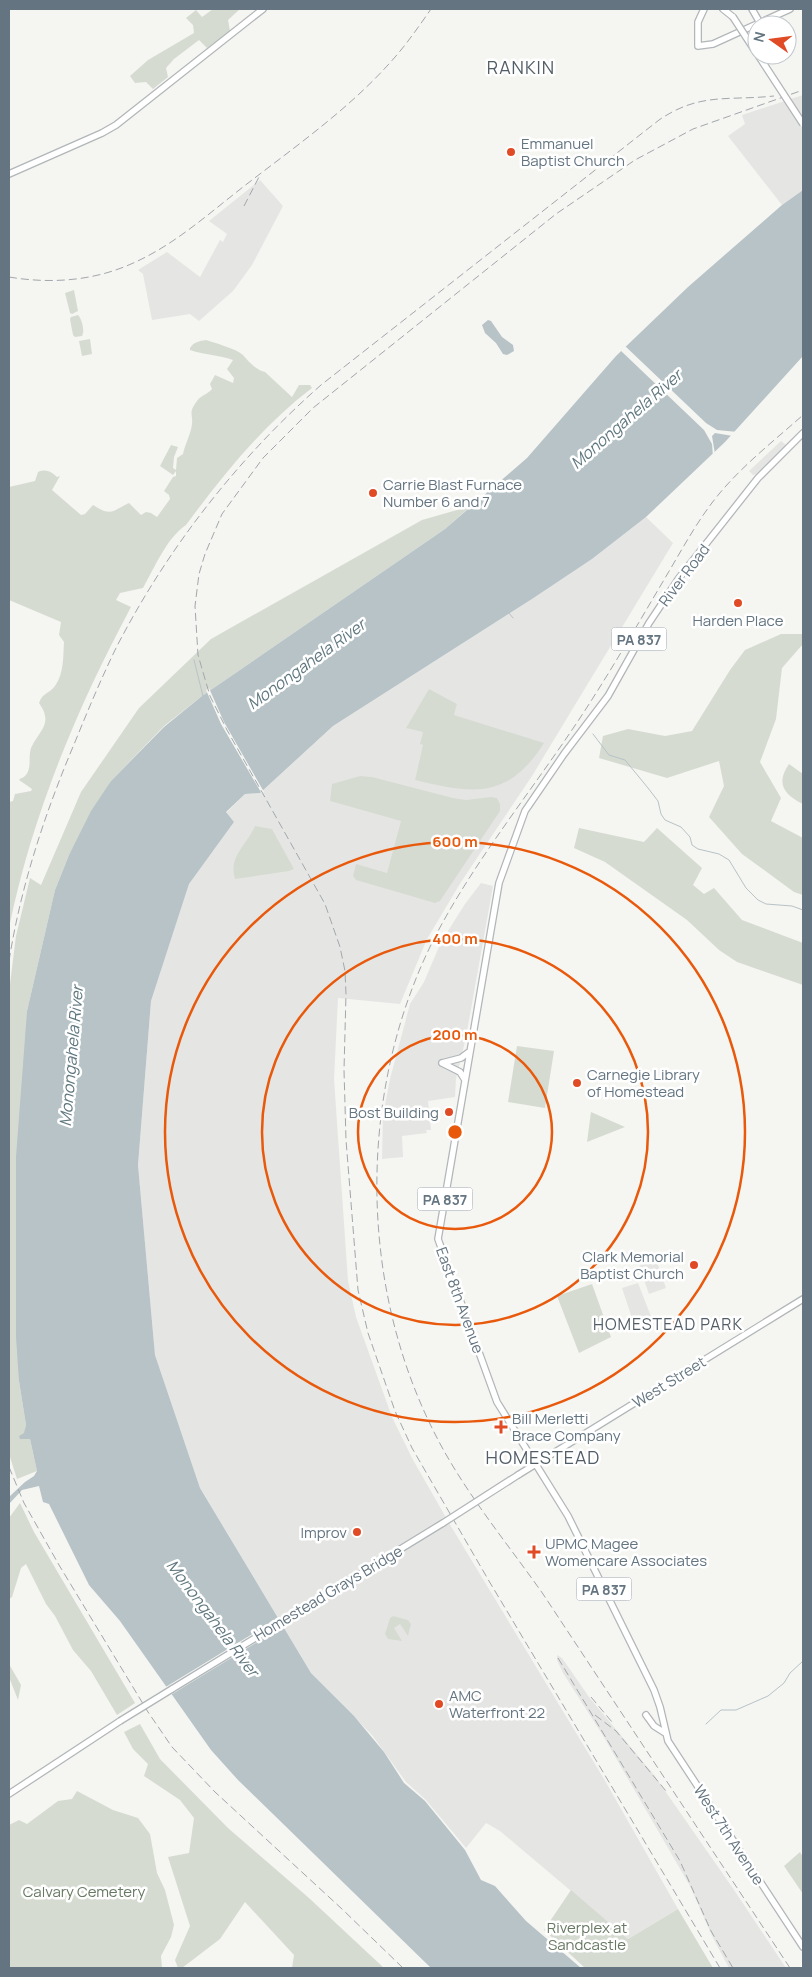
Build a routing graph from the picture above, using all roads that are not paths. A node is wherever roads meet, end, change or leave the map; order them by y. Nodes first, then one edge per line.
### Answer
1 (262, 9) edge
2 (723, 9) edge
3 (728, 9) edge
4 (790, 9) edge
5 (705, 10) edge
6 (777, 15) edge
7 (733, 17) junction
8 (747, 29) edge
9 (747, 39) edge
10 (764, 65) edge
11 (803, 124) edge
12 (9, 174) edge
13 (803, 433) edge
14 (564, 754) joint
15 (470, 1051) junction
16 (465, 1080) junction
17 (803, 1299) edge
18 (536, 1464) junction
19 (646, 1715) dead end
20 (665, 1733) junction
21 (9, 1794) edge
22 (803, 1947) edge

1 - 12 main road
2 - 7 main road
3 - 7 main road
4 - 6 main road
5 - 8 main road
7 - 9 main road, bridge
10 - 11 main road, bridge
13 - 14 main road, River Road / PA 837
14 - 15 main road, East 8th Avenue / PA 837
15 - 16 main road, East 8th Avenue / PA 837
15 - 16 main road
16 - 18 main road, East 8th Avenue / PA 837
17 - 18 main road, West Street
18 - 20 main road, West 7th Avenue / PA 837
18 - 21 main road, Homestead Grays Bridge, bridge
19 - 20 main road
20 - 22 main road, West 7th Avenue / PA 837

